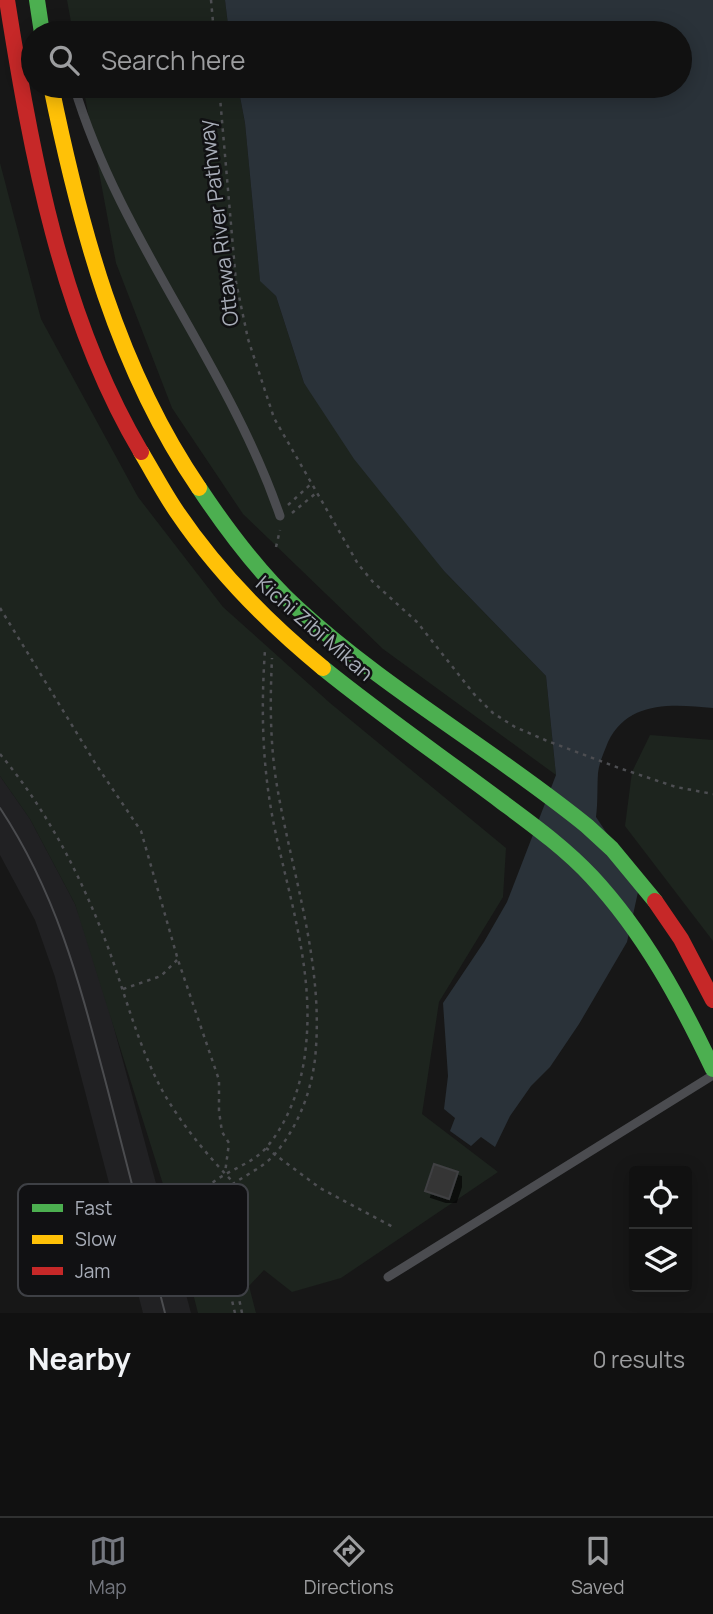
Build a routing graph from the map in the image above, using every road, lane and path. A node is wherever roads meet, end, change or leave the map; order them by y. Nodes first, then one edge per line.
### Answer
1 (7, 0) edge
2 (37, 0) edge
3 (211, 0) edge
4 (40, 21) edge
5 (213, 21) edge
6 (21, 95) edge
7 (21, 98) edge
8 (54, 98) edge
9 (77, 98) edge
10 (220, 98) edge
11 (311, 484) junction
12 (316, 493) junction
13 (283, 519) junction
14 (276, 549) dead end
15 (0, 608) edge
16 (265, 643) dead end
17 (272, 658) dead end
18 (0, 754) edge
19 (713, 794) edge
20 (177, 960) junction
21 (123, 989) junction
22 (713, 999) edge
23 (713, 1069) edge
24 (713, 1075) edge
25 (266, 1148) junction
26 (274, 1155) junction
27 (225, 1173) junction
28 (234, 1183) joint
29 (213, 1184) edge
30 (395, 1228) dead end
31 (387, 1277) dead end
32 (230, 1296) edge
33 (237, 1296) edge
34 (235, 1313) edge
35 (242, 1313) edge

1 - 6 highway, Kichi Zībī Mīkan
2 - 4 highway
3 - 5 path
7 - 23 highway, Kichi Zībī Mīkan
8 - 22 highway, Kichi Zībī Mīkan
9 - 13 lane
10 - 11 path, Ottawa River Pathway
11 - 12 path, Ottawa River Pathway
11 - 13 path
12 - 13 path
12 - 19 path, Ottawa River Pathway
13 - 14 path
15 - 20 path
16 - 25 path
17 - 26 path
18 - 21 path
20 - 21 path
20 - 27 path
21 - 27 path
24 - 31 lane
25 - 26 path
25 - 27 path
26 - 28 path
26 - 30 path
27 - 28 path
27 - 29 path
32 - 34 path
33 - 35 path

